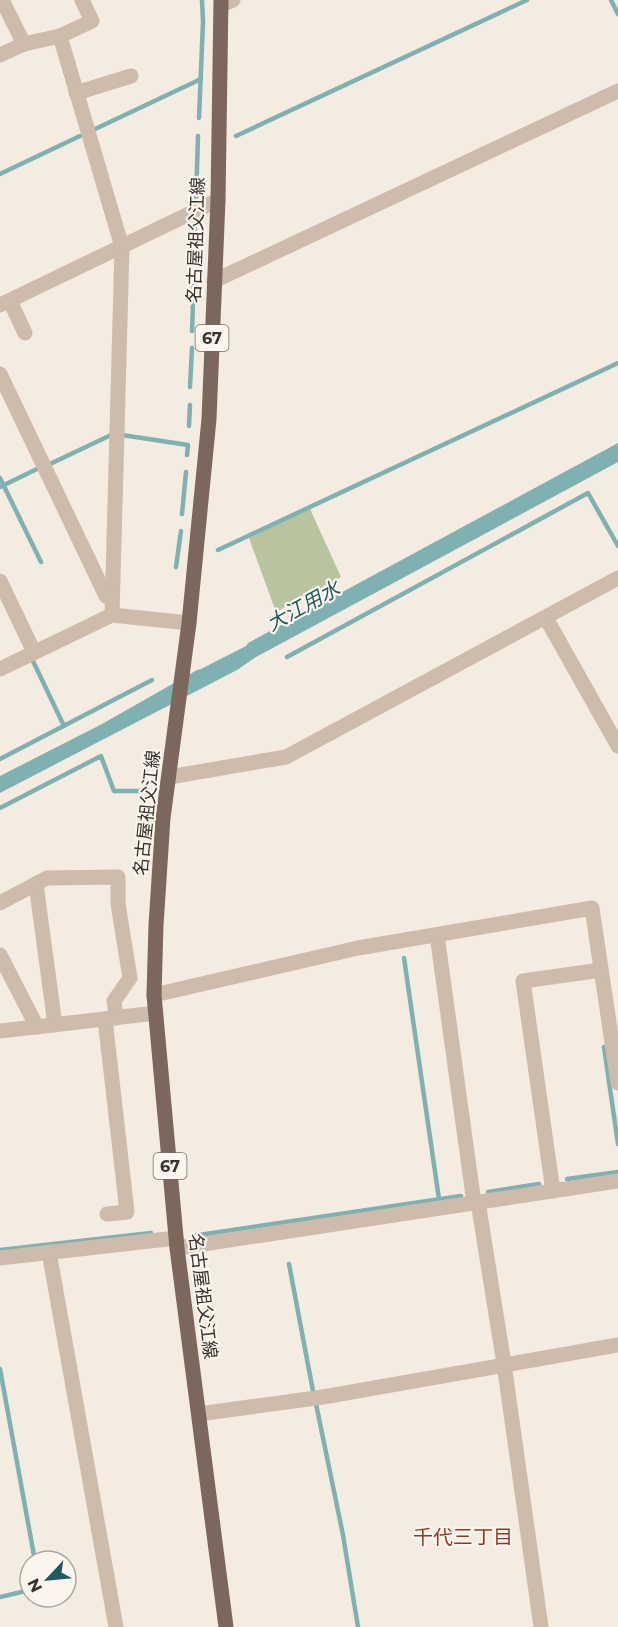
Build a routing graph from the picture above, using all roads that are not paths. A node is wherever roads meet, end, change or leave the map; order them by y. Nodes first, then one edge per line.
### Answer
1 (2, 0) edge
2 (85, 1) edge
3 (225, 2) edge
4 (60, 36) junction
5 (24, 44) junction
6 (0, 55) edge
7 (131, 76) dead end
8 (618, 91) edge
9 (76, 93) junction
10 (218, 200) junction
11 (122, 248) junction
12 (214, 280) junction
13 (5, 303) edge
14 (25, 333) dead end
15 (0, 374) edge
16 (618, 578) edge
17 (0, 580) edge
18 (112, 596) junction
19 (112, 615) junction
20 (546, 618) junction
21 (189, 623) junction
22 (34, 652) junction
23 (0, 669) edge
24 (618, 746) edge
25 (169, 777) junction
26 (36, 884) junction
27 (0, 903) edge
28 (437, 935) junction
29 (0, 955) edge
30 (601, 970) junction
31 (611, 988) edge
32 (154, 995) junction
33 (156, 1013) junction
34 (110, 1018) junction
35 (55, 1025) junction
36 (37, 1027) junction
37 (0, 1031) edge
38 (616, 1053) edge
39 (618, 1083) edge
40 (618, 1181) edge
41 (553, 1191) junction
42 (476, 1203) junction
43 (107, 1214) dead end
44 (177, 1243) junction
45 (49, 1252) junction
46 (0, 1258) edge
47 (618, 1346) edge
48 (504, 1364) junction
49 (199, 1414) junction
50 (116, 1627) edge
51 (226, 1627) edge
52 (541, 1627) edge

1 - 5 street
2 - 4 street
3 - 10 main road, 名古屋祖父江線 / 67
4 - 5 street
4 - 9 street
5 - 6 street
7 - 9 street
8 - 12 street
9 - 11 street
10 - 11 street
10 - 12 main road, 名古屋祖父江線 / 67
11 - 13 street
11 - 18 street
12 - 21 main road, 名古屋祖父江線 / 67
13 - 14 street
15 - 18 street
16 - 20 street
17 - 22 street
18 - 19 street
19 - 21 street
19 - 22 street
20 - 24 street
20 - 25 street
21 - 25 main road, 名古屋祖父江線 / 67
22 - 23 street
25 - 32 main road, 名古屋祖父江線 / 67
26 - 27 street
26 - 34 street
26 - 35 street
28 - 30 street
28 - 32 street
28 - 42 street
29 - 36 street
30 - 31 street
30 - 41 street
31 - 38 street
32 - 33 main road, 名古屋祖父江線 / 67
33 - 34 street
33 - 44 main road, 名古屋祖父江線 / 67
34 - 35 street
34 - 43 street
35 - 36 street
36 - 37 street
38 - 39 street
40 - 41 street
41 - 42 street
42 - 44 street
42 - 48 street
44 - 45 street
44 - 49 main road, 名古屋祖父江線 / 67
45 - 46 street
45 - 50 street
47 - 48 street
48 - 49 street
48 - 52 street
49 - 51 main road, 名古屋祖父江線 / 67

